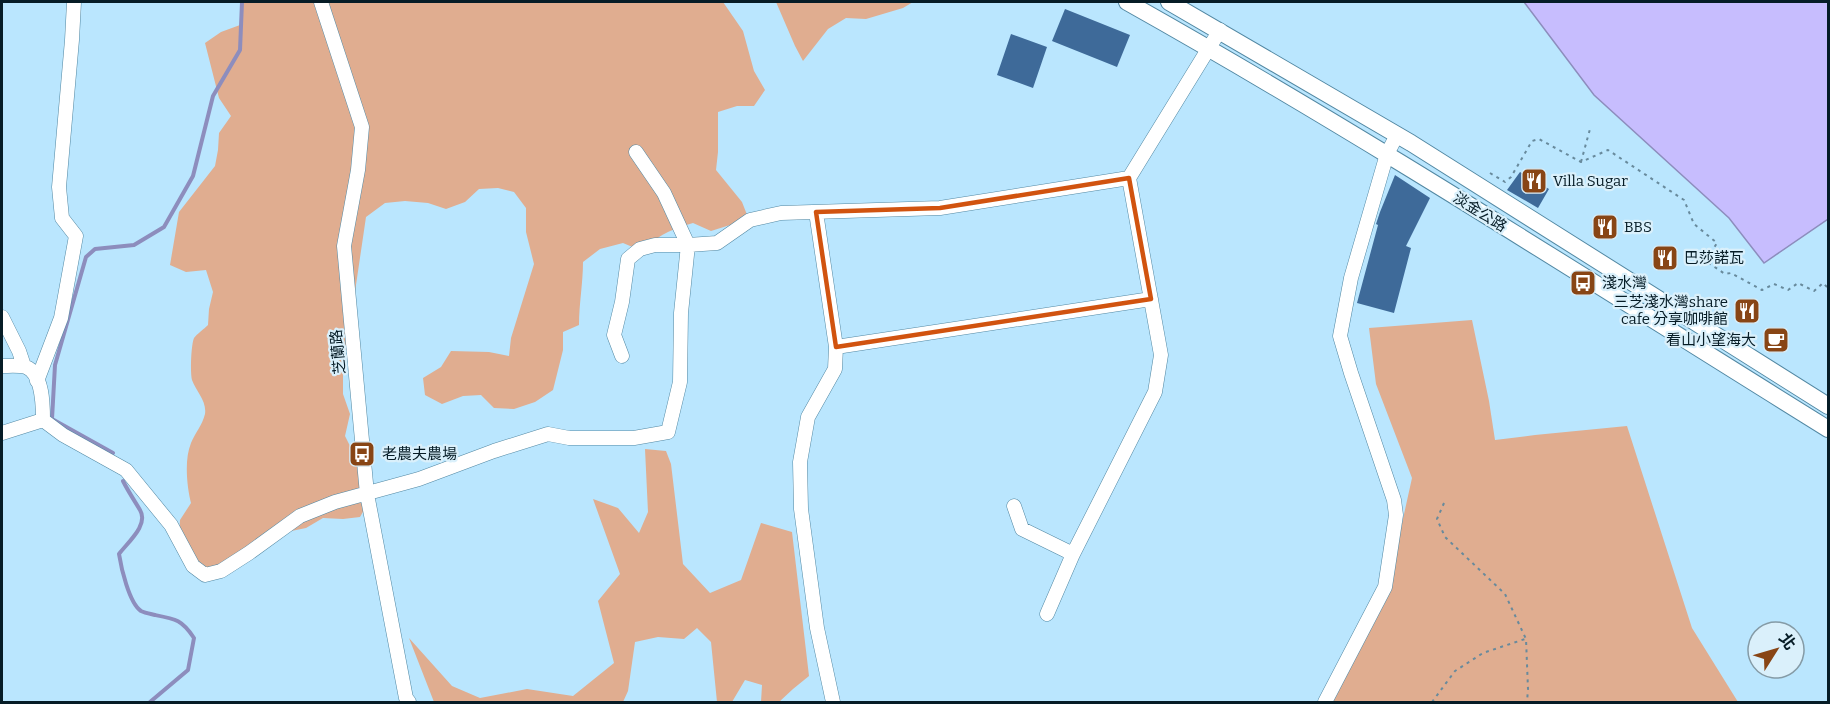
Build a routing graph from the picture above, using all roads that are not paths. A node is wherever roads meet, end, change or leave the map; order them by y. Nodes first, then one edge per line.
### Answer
1 (74, 2) edge
2 (321, 2) edge
3 (1127, 2) edge
4 (1169, 2) edge
5 (1220, 30) junction
6 (1210, 48) junction
7 (1397, 135) junction
8 (636, 152) dead end
9 (1387, 154) junction
10 (1129, 178) junction
11 (816, 212) junction
12 (688, 245) junction
13 (1151, 299) junction
14 (2, 317) edge
15 (836, 347) junction
16 (622, 356) dead end
17 (2, 366) edge
18 (24, 366) junction
19 (37, 381) junction
20 (1828, 406) edge
21 (43, 420) junction
22 (1828, 429) edge
23 (2, 433) edge
24 (367, 494) junction
25 (1014, 506) dead end
26 (1073, 554) junction
27 (1047, 614) dead end
28 (409, 702) edge
29 (833, 702) edge
30 (1325, 702) edge

1 - 19 street
2 - 24 street, 芝蘭路
3 - 6 main road, 淡金公路
4 - 5 main road, 淡金公路
5 - 6 street
5 - 7 main road, 淡金公路
6 - 9 main road, 淡金公路
6 - 10 street
7 - 9 street
7 - 20 main road, 淡金公路
8 - 12 street
9 - 22 main road, 淡金公路
9 - 30 street
10 - 11 street
10 - 13 street
11 - 12 street
11 - 15 street
12 - 16 street
12 - 24 street
13 - 15 street
13 - 26 street
14 - 18 street
15 - 29 street
17 - 18 street
18 - 19 street
19 - 21 street
21 - 23 street
21 - 24 street
24 - 28 street, 芝蘭路
25 - 26 street
26 - 27 street

